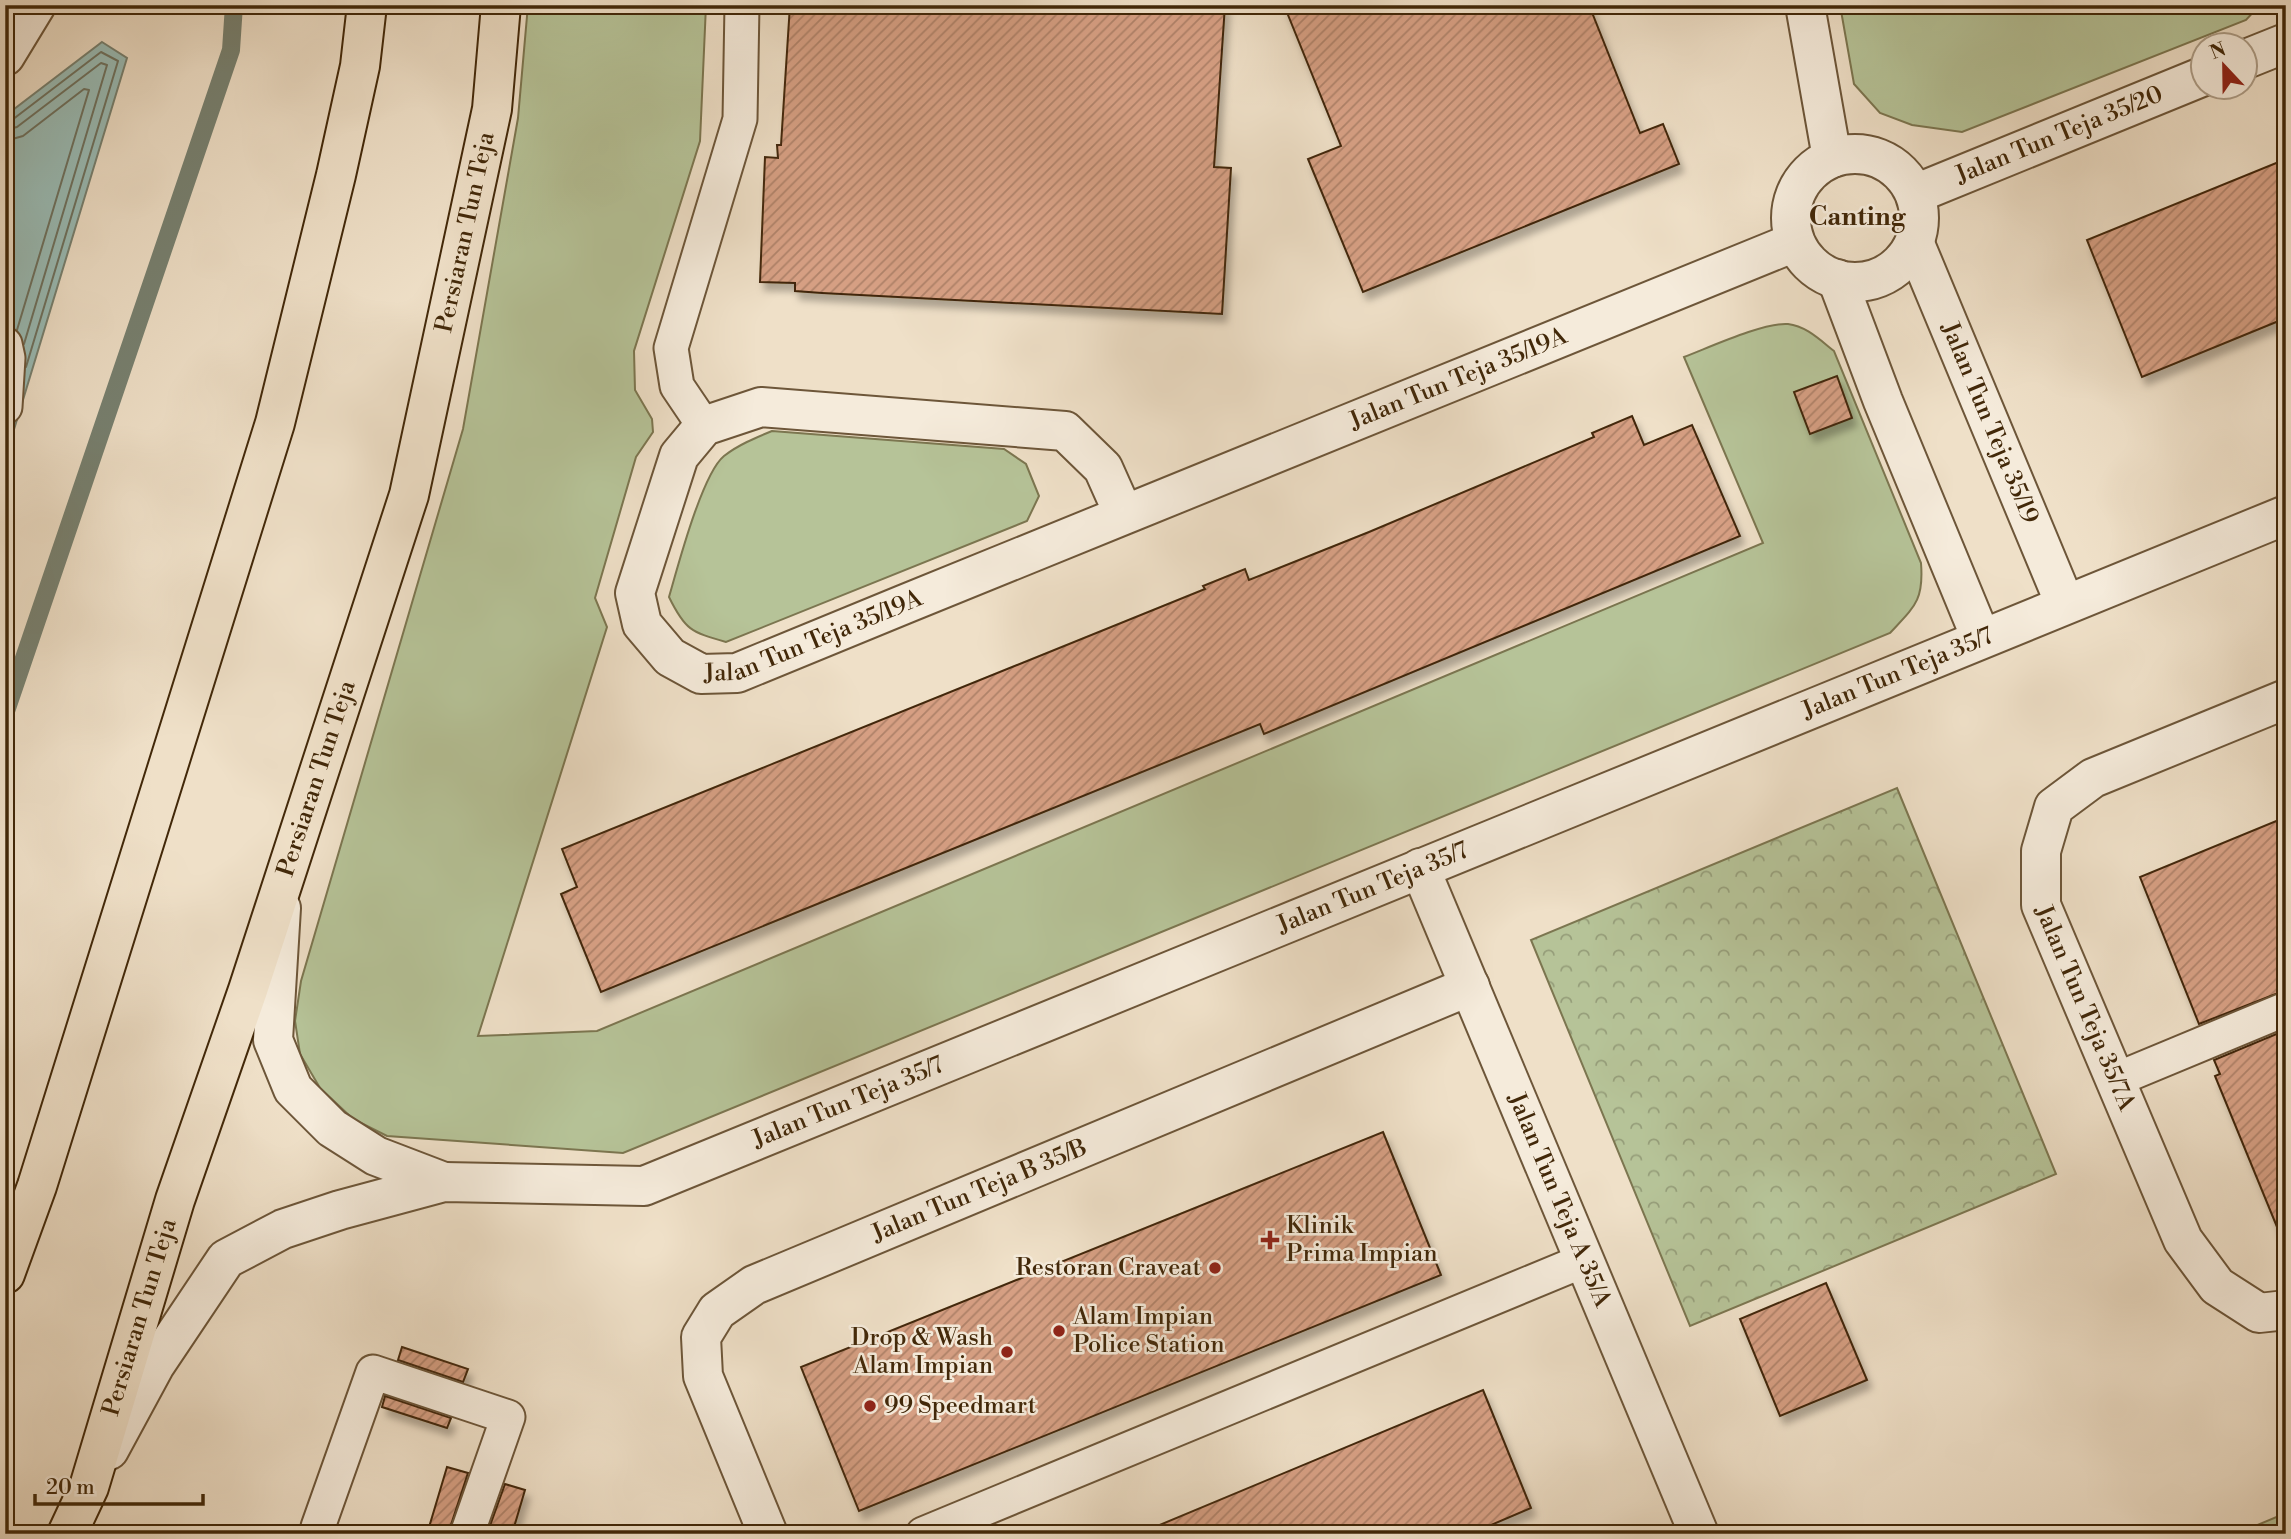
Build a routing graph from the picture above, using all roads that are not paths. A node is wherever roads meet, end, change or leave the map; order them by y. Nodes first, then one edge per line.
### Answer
1 (36, 5) edge
2 (367, 5) edge
3 (501, 5) edge
4 (742, 5) edge
5 (1805, 5) edge
6 (2286, 43) edge
7 (2260, 53) edge
8 (5, 56) edge
9 (2190, 81) edge
10 (1832, 158) junction
11 (1915, 194) junction
12 (1795, 242) junction
13 (1914, 244) junction
14 (1836, 279) junction
15 (5, 344) edge
16 (5, 407) edge
17 (704, 426) junction
18 (1124, 515) junction
19 (2286, 515) edge
20 (2065, 604) junction
21 (1982, 638) junction
22 (2286, 699) edge
23 (1420, 868) junction
24 (283, 877) junction
25 (1470, 986) junction
26 (2286, 1009) edge
27 (2115, 1080) junction
28 (444, 1182) junction
29 (1585, 1260) junction
30 (5, 1275) edge
31 (2286, 1310) edge
32 (89, 1487) junction
33 (324, 1531) edge
34 (67, 1534) edge
35 (467, 1534) edge
36 (768, 1534) edge
37 (923, 1534) edge
38 (1699, 1534) edge

1 - 8 street
2 - 30 main road
3 - 24 main road, Persiaran Tun Teja
4 - 17 lane
5 - 10 street
6 - 7 street
9 - 11 street, Jalan Tun Teja 35/20
10 - 11 street
10 - 12 street
11 - 13 street
12 - 14 street
12 - 18 street, Jalan Tun Teja 35/19A
13 - 14 street
13 - 20 street, Jalan Tun Teja 35/19
14 - 21 street
15 - 16 lane
17 - 18 street
17 - 18 street, Jalan Tun Teja 35/19A
19 - 20 street, Jalan Tun Teja 35/7
20 - 21 street, Jalan Tun Teja 35/7
21 - 23 street, Jalan Tun Teja 35/7
22 - 27 street, Jalan Tun Teja 35/7A
23 - 25 street, Jalan Tun Teja A 35/A
23 - 28 street, Jalan Tun Teja 35/7
24 - 28 street
24 - 32 main road, Persiaran Tun Teja
25 - 29 street, Jalan Tun Teja A 35/A
25 - 36 street, Jalan Tun Teja B 35/B
26 - 27 lane
27 - 31 street, Jalan Tun Teja 35/7A
28 - 32 street
29 - 37 lane
29 - 38 street, Jalan Tun Teja A 35/A
32 - 34 main road, Persiaran Tun Teja
33 - 35 lane

